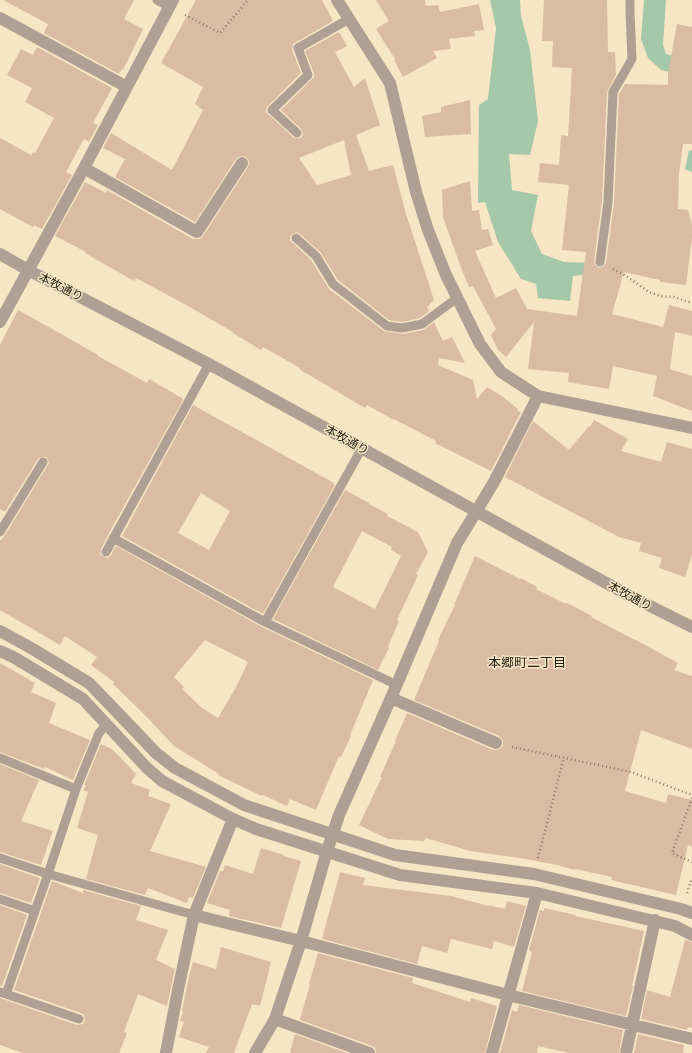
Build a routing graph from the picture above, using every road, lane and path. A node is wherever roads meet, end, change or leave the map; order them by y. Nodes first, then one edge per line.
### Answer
1 (157, 0) edge
2 (248, 0) edge
3 (337, 0) edge
4 (630, 0) edge
5 (171, 3) edge
6 (0, 18) edge
7 (349, 19) junction
8 (127, 87) junction
9 (297, 133) dead end
10 (242, 163) dead end
11 (84, 168) junction
12 (296, 238) dead end
13 (0, 254) edge
14 (600, 262) joint
15 (28, 270) junction
16 (457, 298) junction
17 (692, 303) edge
18 (0, 322) edge
19 (209, 364) junction
20 (538, 396) junction
21 (692, 428) edge
22 (362, 448) junction
23 (43, 462) dead end
24 (476, 512) junction
25 (0, 532) edge
26 (113, 538) junction
27 (106, 552) dead end
28 (265, 622) junction
29 (692, 627) edge
30 (0, 631) edge
31 (0, 651) edge
32 (397, 685) junction
33 (391, 698) junction
34 (107, 724) junction
35 (496, 743) joint
36 (564, 757) junction
37 (0, 758) edge
38 (76, 789) junction
39 (692, 795) edge
40 (692, 798) edge
41 (233, 819) junction
42 (332, 835) junction
43 (327, 851) junction
44 (0, 858) edge
45 (692, 862) edge
46 (48, 874) junction
47 (534, 874) junction
48 (537, 893) junction
49 (0, 899) edge
50 (35, 910) junction
51 (692, 913) edge
52 (194, 915) junction
53 (655, 920) junction
54 (692, 934) edge
55 (301, 941) junction
56 (3, 993) edge
57 (508, 995) junction
58 (79, 1019) dead end
59 (276, 1020) junction
60 (632, 1025) junction
61 (692, 1039) edge
62 (166, 1053) edge
63 (255, 1053) edge
64 (369, 1053) edge
65 (492, 1053) edge
66 (626, 1053) edge

1 - 5 lane
2 - 5 path
3 - 7 street
4 - 14 lane
5 - 8 street
6 - 8 street
7 - 9 lane
7 - 16 street
8 - 11 street
10 - 11 street
11 - 15 street
12 - 16 lane
13 - 15 street, 本牧通り
14 - 17 path
15 - 18 street
15 - 19 street, 本牧通り
16 - 20 street
19 - 22 street, 本牧通り
19 - 26 lane
20 - 21 street
20 - 24 street
22 - 24 street, 本牧通り
22 - 28 lane
23 - 25 lane
24 - 29 street, 本牧通り
24 - 32 street
26 - 27 lane
26 - 28 lane
28 - 32 lane
30 - 42 street
31 - 34 street
32 - 33 street
33 - 35 street
33 - 42 street
34 - 38 lane
34 - 41 street
35 - 36 path
36 - 39 path
36 - 47 path
37 - 38 lane
38 - 46 lane
40 - 45 path
41 - 43 street
41 - 52 street
42 - 43 street
42 - 47 street
43 - 48 street
43 - 55 street
44 - 46 lane
46 - 50 lane
46 - 52 lane
47 - 51 street
48 - 53 street
48 - 57 street
49 - 50 lane
50 - 56 lane
52 - 55 street
52 - 62 street
53 - 54 street
53 - 60 street
55 - 57 street
55 - 59 street
56 - 58 lane
57 - 60 street
57 - 65 street
59 - 63 street
59 - 64 street
60 - 61 street
60 - 66 street

